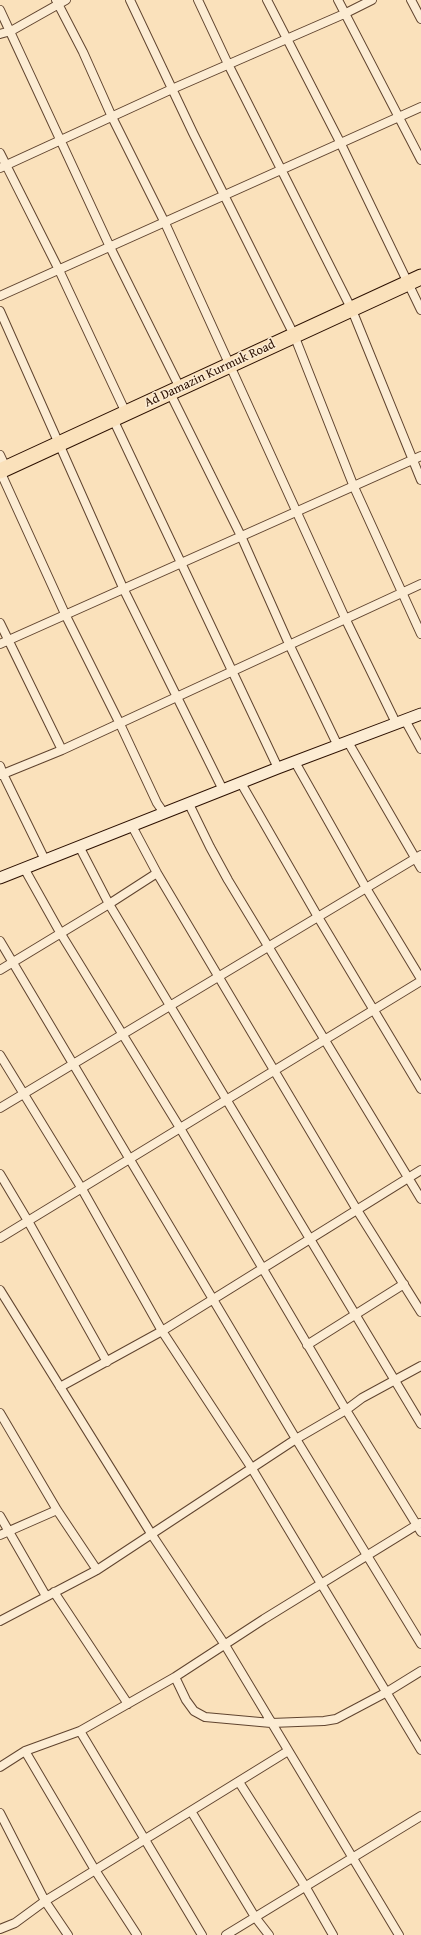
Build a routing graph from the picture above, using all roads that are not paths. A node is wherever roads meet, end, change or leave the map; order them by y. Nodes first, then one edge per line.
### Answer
1 (66, 0) edge
2 (130, 0) edge
3 (267, 0) edge
4 (338, 0) edge
5 (372, 0) edge
6 (411, 0) edge
7 (201, 1) edge
8 (57, 2) edge
9 (0, 10) edge
10 (344, 14) junction
11 (421, 19) edge
12 (11, 31) junction
13 (0, 34) edge
14 (286, 40) junction
15 (228, 64) junction
16 (172, 89) junction
17 (421, 106) edge
18 (112, 117) junction
19 (398, 117) junction
20 (61, 140) junction
21 (340, 142) junction
22 (0, 153) edge
23 (421, 160) edge
24 (3, 166) edge
25 (282, 170) junction
26 (224, 196) junction
27 (165, 223) junction
28 (110, 247) junction
29 (59, 270) junction
30 (415, 280) edge
31 (0, 296) edge
32 (352, 310) junction
33 (421, 310) edge
34 (0, 311) edge
35 (294, 336) junction
36 (230, 366) junction
37 (175, 391) junction
38 (120, 416) junction
39 (58, 444) junction
40 (421, 456) edge
41 (412, 460) junction
42 (2, 465) edge
43 (421, 480) edge
44 (354, 487) junction
45 (297, 512) junction
46 (241, 536) junction
47 (180, 563) junction
48 (421, 584) edge
49 (124, 590) junction
50 (401, 593) junction
51 (66, 616) junction
52 (345, 618) junction
53 (0, 623) edge
54 (421, 634) edge
55 (8, 640) junction
56 (0, 644) edge
57 (289, 644) junction
58 (232, 671) junction
59 (176, 698) junction
60 (421, 714) edge
61 (401, 721) junction
62 (120, 724) junction
63 (343, 744) junction
64 (421, 749) edge
65 (62, 750) junction
66 (295, 762) junction
67 (278, 768) junction
68 (1, 772) edge
69 (241, 783) junction
70 (223, 790) junction
71 (189, 804) junction
72 (164, 814) junction
73 (132, 826) junction
74 (79, 846) junction
75 (418, 857) edge
76 (45, 860) junction
77 (24, 868) junction
78 (421, 868) edge
79 (157, 873) junction
80 (0, 878) edge
81 (366, 888) junction
82 (110, 904) junction
83 (318, 917) junction
84 (61, 934) junction
85 (0, 940) edge
86 (270, 946) junction
87 (12, 963) junction
88 (0, 970) edge
89 (220, 976) junction
90 (421, 980) edge
91 (171, 1006) junction
92 (373, 1009) junction
93 (123, 1035) junction
94 (325, 1038) junction
95 (0, 1055) edge
96 (74, 1065) junction
97 (275, 1070) junction
98 (421, 1089) edge
99 (23, 1094) junction
100 (227, 1099) junction
101 (0, 1108) edge
102 (180, 1128) junction
103 (130, 1158) junction
104 (421, 1170) edge
105 (0, 1174) edge
106 (408, 1178) junction
107 (82, 1189) junction
108 (421, 1199) edge
109 (357, 1210) junction
110 (28, 1221) junction
111 (0, 1238) edge
112 (310, 1239) junction
113 (262, 1268) junction
114 (404, 1284) junction
115 (0, 1290) edge
116 (213, 1298) junction
117 (421, 1312) edge
118 (355, 1314) junction
119 (162, 1331) junction
120 (308, 1345) junction
121 (107, 1362) junction
122 (421, 1366) edge
123 (394, 1380) junction
124 (60, 1387) junction
125 (346, 1410) junction
126 (0, 1413) edge
127 (421, 1424) edge
128 (296, 1439) junction
129 (251, 1467) junction
130 (57, 1510) junction
131 (0, 1516) edge
132 (420, 1527) edge
133 (9, 1531) junction
134 (152, 1535) junction
135 (0, 1536) edge
136 (367, 1555) junction
137 (97, 1570) junction
138 (321, 1585) junction
139 (54, 1592) junction
140 (46, 1596) junction
141 (0, 1620) edge
142 (421, 1644) edge
143 (225, 1645) junction
144 (421, 1671) edge
145 (175, 1677) junction
146 (387, 1692) junction
147 (128, 1704) junction
148 (271, 1723) junction
149 (80, 1731) junction
150 (421, 1750) edge
151 (25, 1751) junction
152 (288, 1751) junction
153 (0, 1767) edge
154 (239, 1782) junction
155 (191, 1812) junction
156 (0, 1813) edge
157 (421, 1816) edge
158 (145, 1839) junction
159 (353, 1858) junction
160 (95, 1870) junction
161 (305, 1886) junction
162 (45, 1901) junction
163 (255, 1917) junction
164 (0, 1929) edge
165 (68, 1935) edge
166 (137, 1935) edge
167 (202, 1935) edge
168 (226, 1935) edge
169 (269, 1935) edge
170 (333, 1935) edge
171 (399, 1935) edge

1 - 8 street
2 - 16 street
3 - 14 street
4 - 10 street
5 - 10 street
6 - 11 street
7 - 15 street
8 - 12 street
8 - 18 street
9 - 12 street
10 - 14 street
10 - 19 street
12 - 13 street
12 - 20 street
14 - 15 street
14 - 21 street
15 - 16 street
15 - 25 street
16 - 18 street
16 - 26 street
17 - 19 street
18 - 20 street
18 - 27 street
19 - 21 street
19 - 23 street
20 - 24 street
20 - 28 street
21 - 25 street
21 - 30 street
22 - 24 street
24 - 29 street
25 - 26 street
25 - 32 street
26 - 27 street
26 - 35 street
27 - 28 street
27 - 36 street
28 - 29 street
28 - 37 street
29 - 31 street
29 - 38 street
30 - 32 highway, Ad Damazin Kurmuk Road
30 - 33 street
32 - 35 highway, Ad Damazin Kurmuk Road
32 - 41 street
34 - 39 street
35 - 36 highway, Ad Damazin Kurmuk Road
35 - 44 street
36 - 37 highway, Ad Damazin Kurmuk Road
36 - 45 street
37 - 38 highway, Ad Damazin Kurmuk Road
37 - 46 street
38 - 39 highway, Ad Damazin Kurmuk Road
38 - 47 street
39 - 42 highway, Ad Damazin Kurmuk Road
39 - 49 street
40 - 41 street
41 - 43 street
41 - 44 street
42 - 51 street
44 - 45 street
44 - 50 street
45 - 46 street
45 - 52 street
46 - 47 street
46 - 57 street
47 - 49 street
47 - 58 street
48 - 50 street
49 - 51 street
49 - 59 street
50 - 52 street
50 - 54 street
51 - 55 street
51 - 62 street
52 - 57 street
52 - 61 street
53 - 55 street
55 - 56 street
55 - 65 street
57 - 58 street
57 - 63 street
58 - 59 street
58 - 67 street
59 - 62 street
59 - 70 street
60 - 61 street
61 - 63 street
61 - 64 street
62 - 65 street
62 - 72 street
63 - 66 street
63 - 75 street
65 - 68 street
66 - 67 street
66 - 81 street
67 - 69 street
68 - 76 street
69 - 70 street
69 - 83 street
70 - 71 street
71 - 72 street
71 - 86 street
72 - 73 street
73 - 74 street
73 - 79 street
74 - 76 street
74 - 82 street
75 - 78 street
75 - 81 street
76 - 77 street
77 - 80 street
77 - 84 street
79 - 82 street
79 - 89 street
81 - 83 street
81 - 90 street
82 - 84 street
82 - 91 street
83 - 86 street
83 - 92 street
84 - 87 street
84 - 93 street
85 - 87 street
86 - 89 street
86 - 94 street
87 - 88 street
87 - 96 street
89 - 91 street
89 - 97 street
90 - 92 street
91 - 93 street
91 - 100 street
92 - 94 street
92 - 98 street
93 - 96 street
93 - 102 street
94 - 97 street
94 - 106 street
95 - 99 street
96 - 99 street
96 - 103 street
97 - 100 street
97 - 109 street
99 - 101 street
99 - 107 street
100 - 102 street
100 - 112 street
102 - 103 street
102 - 113 street
103 - 107 street
103 - 116 street
104 - 106 street
105 - 110 street
106 - 108 street
106 - 109 street
107 - 110 street
107 - 119 street
109 - 112 street
109 - 114 street
110 - 111 street
110 - 121 street
112 - 113 street
112 - 118 street
113 - 116 street
113 - 120 street
114 - 117 street
114 - 118 street
115 - 124 street
116 - 119 street
116 - 128 street
118 - 120 street
118 - 123 street
119 - 121 street
119 - 129 street
120 - 125 street
121 - 124 street
122 - 123 street
123 - 125 street
123 - 127 street
124 - 134 street
125 - 128 street
125 - 132 street
126 - 130 street
128 - 129 street
128 - 136 street
129 - 134 street
129 - 138 street
130 - 133 street
130 - 137 street
131 - 133 street
132 - 136 street
133 - 135 street
133 - 140 street
134 - 137 street
134 - 143 street
136 - 138 street
136 - 142 street
137 - 139 street
138 - 143 street
138 - 146 street
139 - 140 street
139 - 147 street
140 - 141 street
143 - 145 street
143 - 148 street
144 - 146 street
145 - 147 street
145 - 148 street
146 - 148 street
146 - 150 street
147 - 149 street
148 - 152 street
149 - 151 street
149 - 158 street
151 - 153 street
151 - 160 street
152 - 154 street
152 - 159 street
154 - 155 street
154 - 161 street
155 - 158 street
155 - 163 street
156 - 162 street
157 - 159 street
158 - 160 street
158 - 167 street
159 - 161 street
159 - 171 street
160 - 162 street
160 - 166 street
161 - 163 street
161 - 170 street
162 - 164 street
162 - 165 street
163 - 168 street
163 - 169 street

